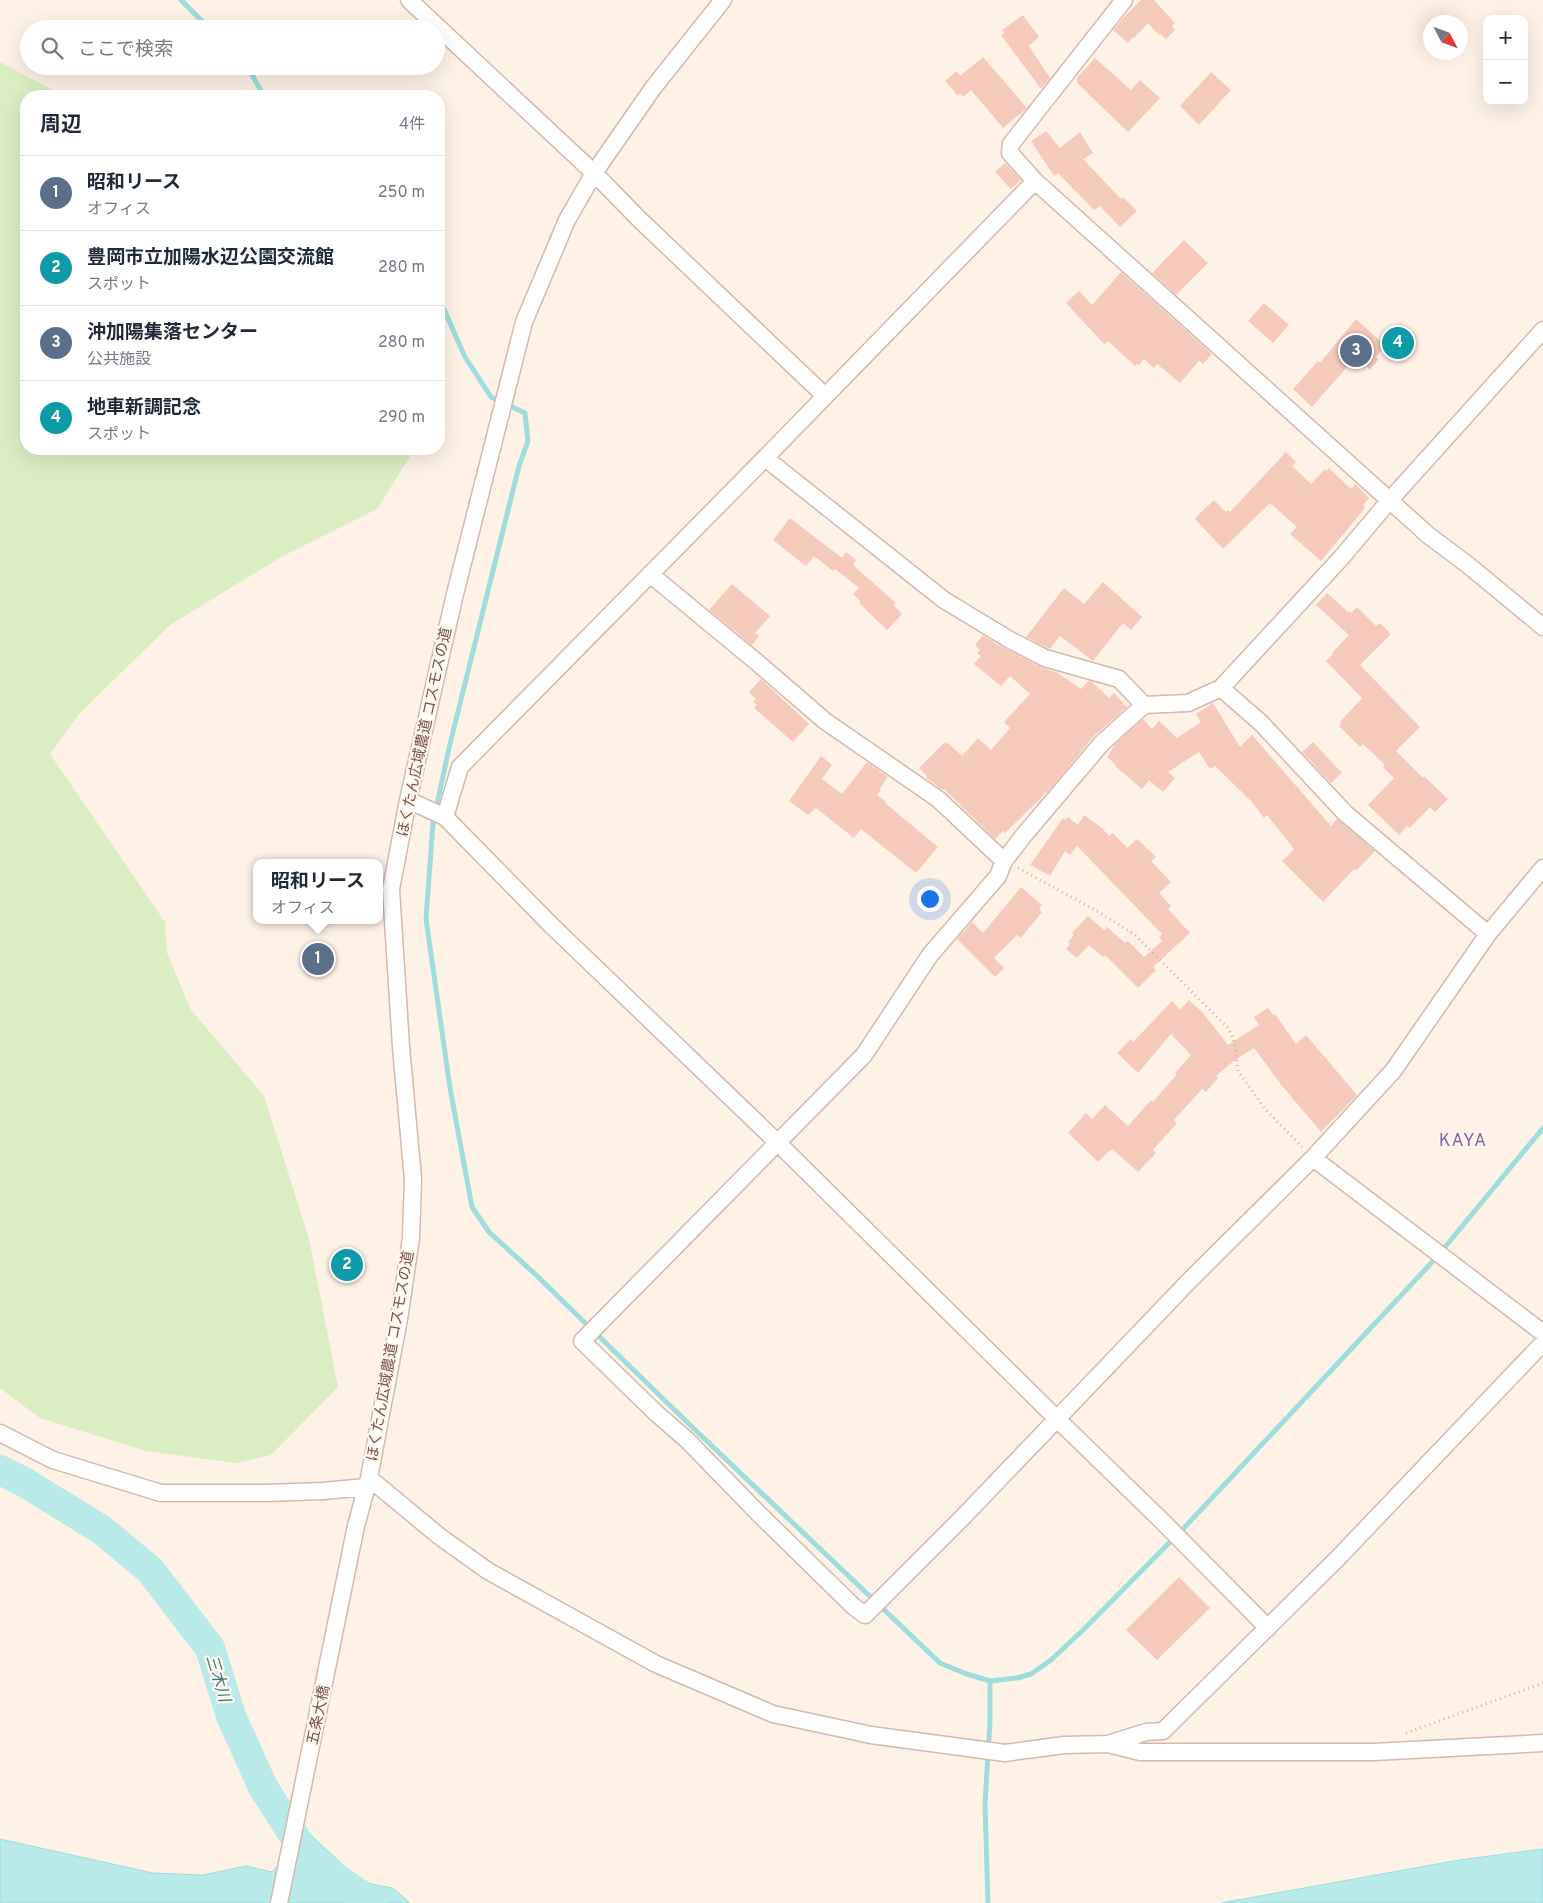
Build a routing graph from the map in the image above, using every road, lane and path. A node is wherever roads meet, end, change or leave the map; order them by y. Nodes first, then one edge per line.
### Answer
1 (409, 0) edge
2 (724, 0) edge
3 (1124, 0) edge
4 (430, 20) edge
5 (445, 34) edge
6 (594, 173) junction
7 (1035, 180) junction
8 (1543, 330) edge
9 (824, 395) junction
10 (765, 458) junction
11 (1390, 501) junction
12 (650, 574) junction
13 (1543, 627) edge
14 (1221, 688) junction
15 (1144, 705) junction
16 (408, 800) junction
17 (446, 817) junction
18 (1004, 861) junction
19 (1543, 868) edge
20 (1488, 934) junction
21 (777, 1142) junction
22 (1312, 1158) junction
23 (1543, 1333) edge
24 (1543, 1343) edge
25 (1057, 1419) junction
26 (0, 1433) edge
27 (367, 1482) junction
28 (356, 1526) joint
29 (1268, 1628) junction
30 (1543, 1683) edge
31 (1543, 1743) edge
32 (1108, 1744) junction
33 (1382, 1751) junction
34 (279, 1903) edge

1 - 4 street
2 - 6 street, ほくたん広域農道 コスモスの道
3 - 7 street
5 - 6 street
6 - 9 street
6 - 16 street, ほくたん広域農道 コスモスの道
7 - 9 street
7 - 11 street
8 - 11 street
9 - 10 street
10 - 12 street
10 - 15 street
11 - 13 street
11 - 14 street
12 - 17 street
12 - 18 street
14 - 15 street
14 - 20 street
15 - 18 street
16 - 17 street
16 - 27 street, ほくたん広域農道 コスモスの道
17 - 21 street
18 - 21 street
18 - 22 path
19 - 20 street
20 - 22 street
21 - 25 street
21 - 25 street
22 - 23 street
22 - 25 street
24 - 29 street
25 - 29 street
26 - 27 street
27 - 28 street, ほくたん広域農道 コスモスの道
27 - 32 street
28 - 34 street, 五条大橋
29 - 32 street
30 - 33 path
31 - 33 street
32 - 33 street

